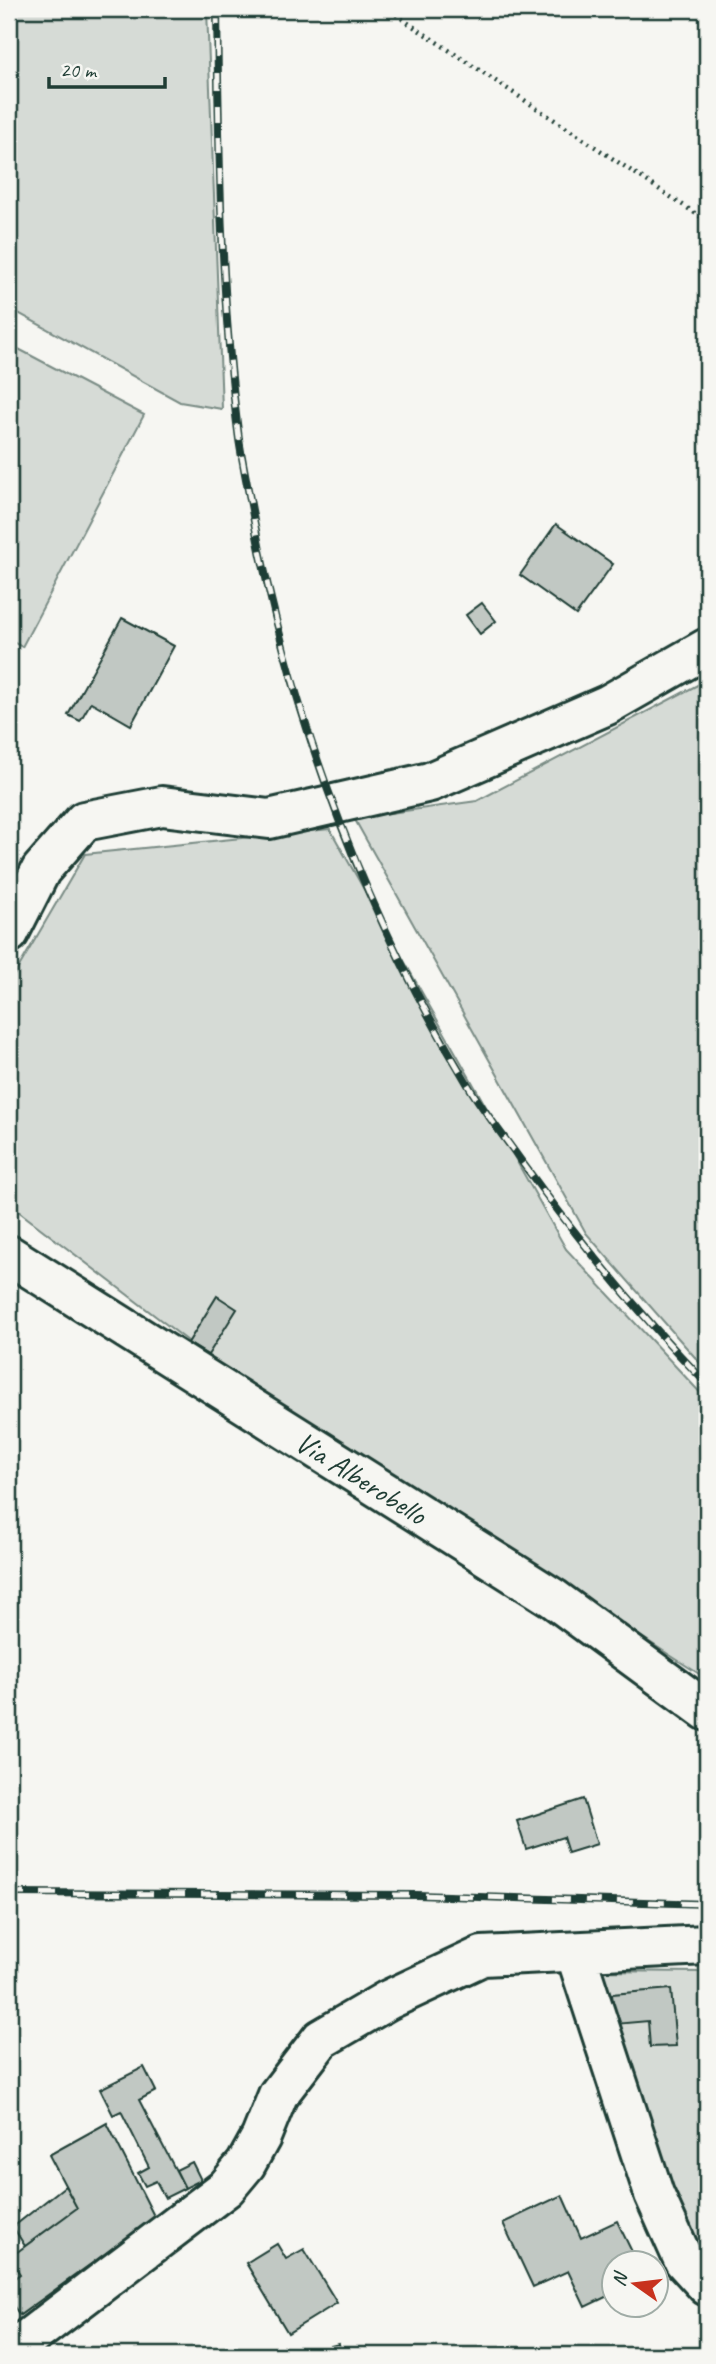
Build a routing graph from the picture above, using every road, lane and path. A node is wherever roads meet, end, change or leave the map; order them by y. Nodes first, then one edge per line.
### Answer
1 (390, 11) dead end
2 (707, 221) edge
3 (707, 648) edge
4 (9, 933) edge
5 (9, 1255) edge
6 (707, 1711) edge
7 (707, 1945) edge
8 (575, 1952) junction
9 (707, 2286) edge
10 (9, 2353) edge

1 - 2 path
3 - 4 street
5 - 6 street, Via Alberobello
7 - 8 street
8 - 9 street
8 - 10 street

